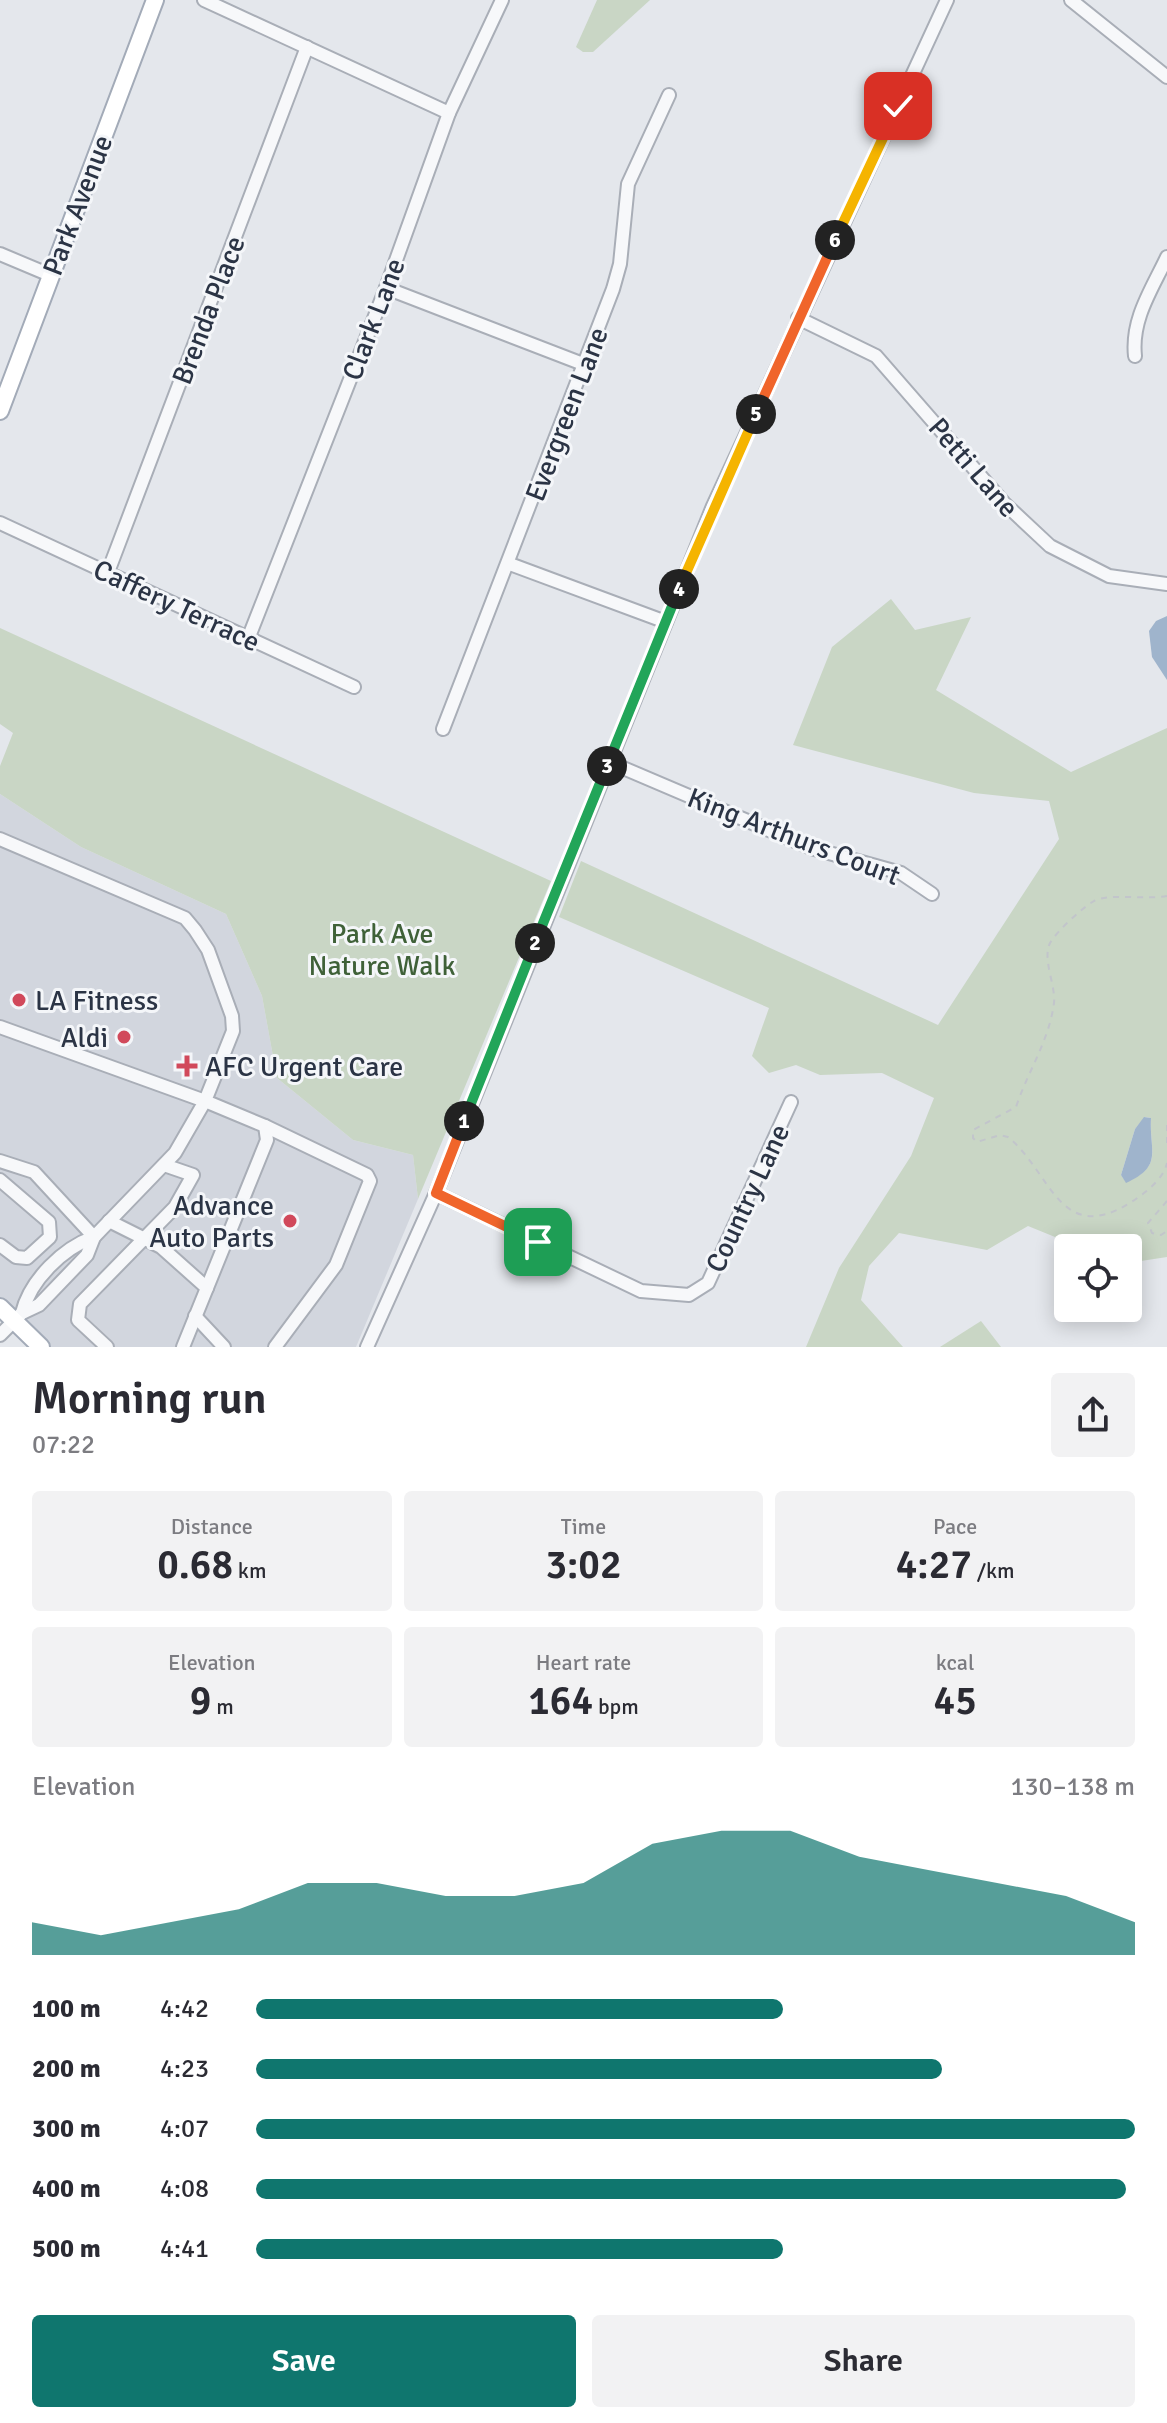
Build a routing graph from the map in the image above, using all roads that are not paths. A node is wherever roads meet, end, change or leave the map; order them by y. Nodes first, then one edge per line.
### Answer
1 (155, 0) edge
2 (204, 0) edge
3 (502, 0) edge
4 (947, 0) edge
5 (1071, 0) edge
6 (307, 47) junction
7 (1167, 77) edge
8 (669, 95) dead end
9 (449, 113) junction
10 (0, 254) edge
11 (1167, 257) edge
12 (50, 275) junction
13 (386, 288) junction
14 (798, 318) junction
15 (1135, 356) dead end
16 (583, 364) junction
17 (0, 411) edge
18 (0, 523) edge
19 (510, 564) junction
20 (108, 572) junction
21 (1167, 584) edge
22 (666, 622) junction
23 (248, 639) junction
24 (354, 687) dead end
25 (443, 729) dead end
26 (609, 762) junction
27 (0, 839) edge
28 (932, 894) dead end
29 (0, 1027) edge
30 (205, 1101) junction
31 (791, 1102) dead end
32 (265, 1126) junction
33 (0, 1161) edge
34 (164, 1165) junction
35 (0, 1180) edge
36 (436, 1193) junction
37 (109, 1221) junction
38 (94, 1237) junction
39 (145, 1237) junction
40 (0, 1245) edge
41 (207, 1288) junction
42 (0, 1307) edge
43 (18, 1316) junction
44 (195, 1316) junction
45 (0, 1335) edge
46 (41, 1347) edge
47 (107, 1347) edge
48 (183, 1347) edge
49 (224, 1347) edge
50 (275, 1347) edge
51 (367, 1347) edge

1 - 12 main road, Park Avenue
2 - 6 street
3 - 9 street, Clark Lane
4 - 14 street
5 - 7 street
6 - 9 street
6 - 20 street, Brenda Place
8 - 16 street, Evergreen Lane
9 - 13 street, Clark Lane
10 - 12 street
11 - 15 street
12 - 17 main road, Park Avenue
13 - 16 street
13 - 23 street, Clark Lane
14 - 21 street, Petti Lane
14 - 22 street
16 - 19 street, Evergreen Lane
18 - 20 street, Caffery Terrace
19 - 22 street
19 - 25 street, Evergreen Lane
20 - 23 street, Caffery Terrace
22 - 26 street
23 - 24 street, Caffery Terrace
26 - 28 street, King Arthurs Court
26 - 36 street
27 - 30 street
29 - 30 street
30 - 32 street
30 - 34 street
31 - 36 street, Country Lane
32 - 41 street
32 - 50 street
33 - 38 street
34 - 37 street
34 - 39 street
35 - 40 street
36 - 51 street
37 - 38 street
37 - 39 street
38 - 43 street
39 - 41 street
39 - 47 street
41 - 44 street
42 - 43 main road
43 - 45 street
43 - 46 main road
44 - 48 street
44 - 49 street

